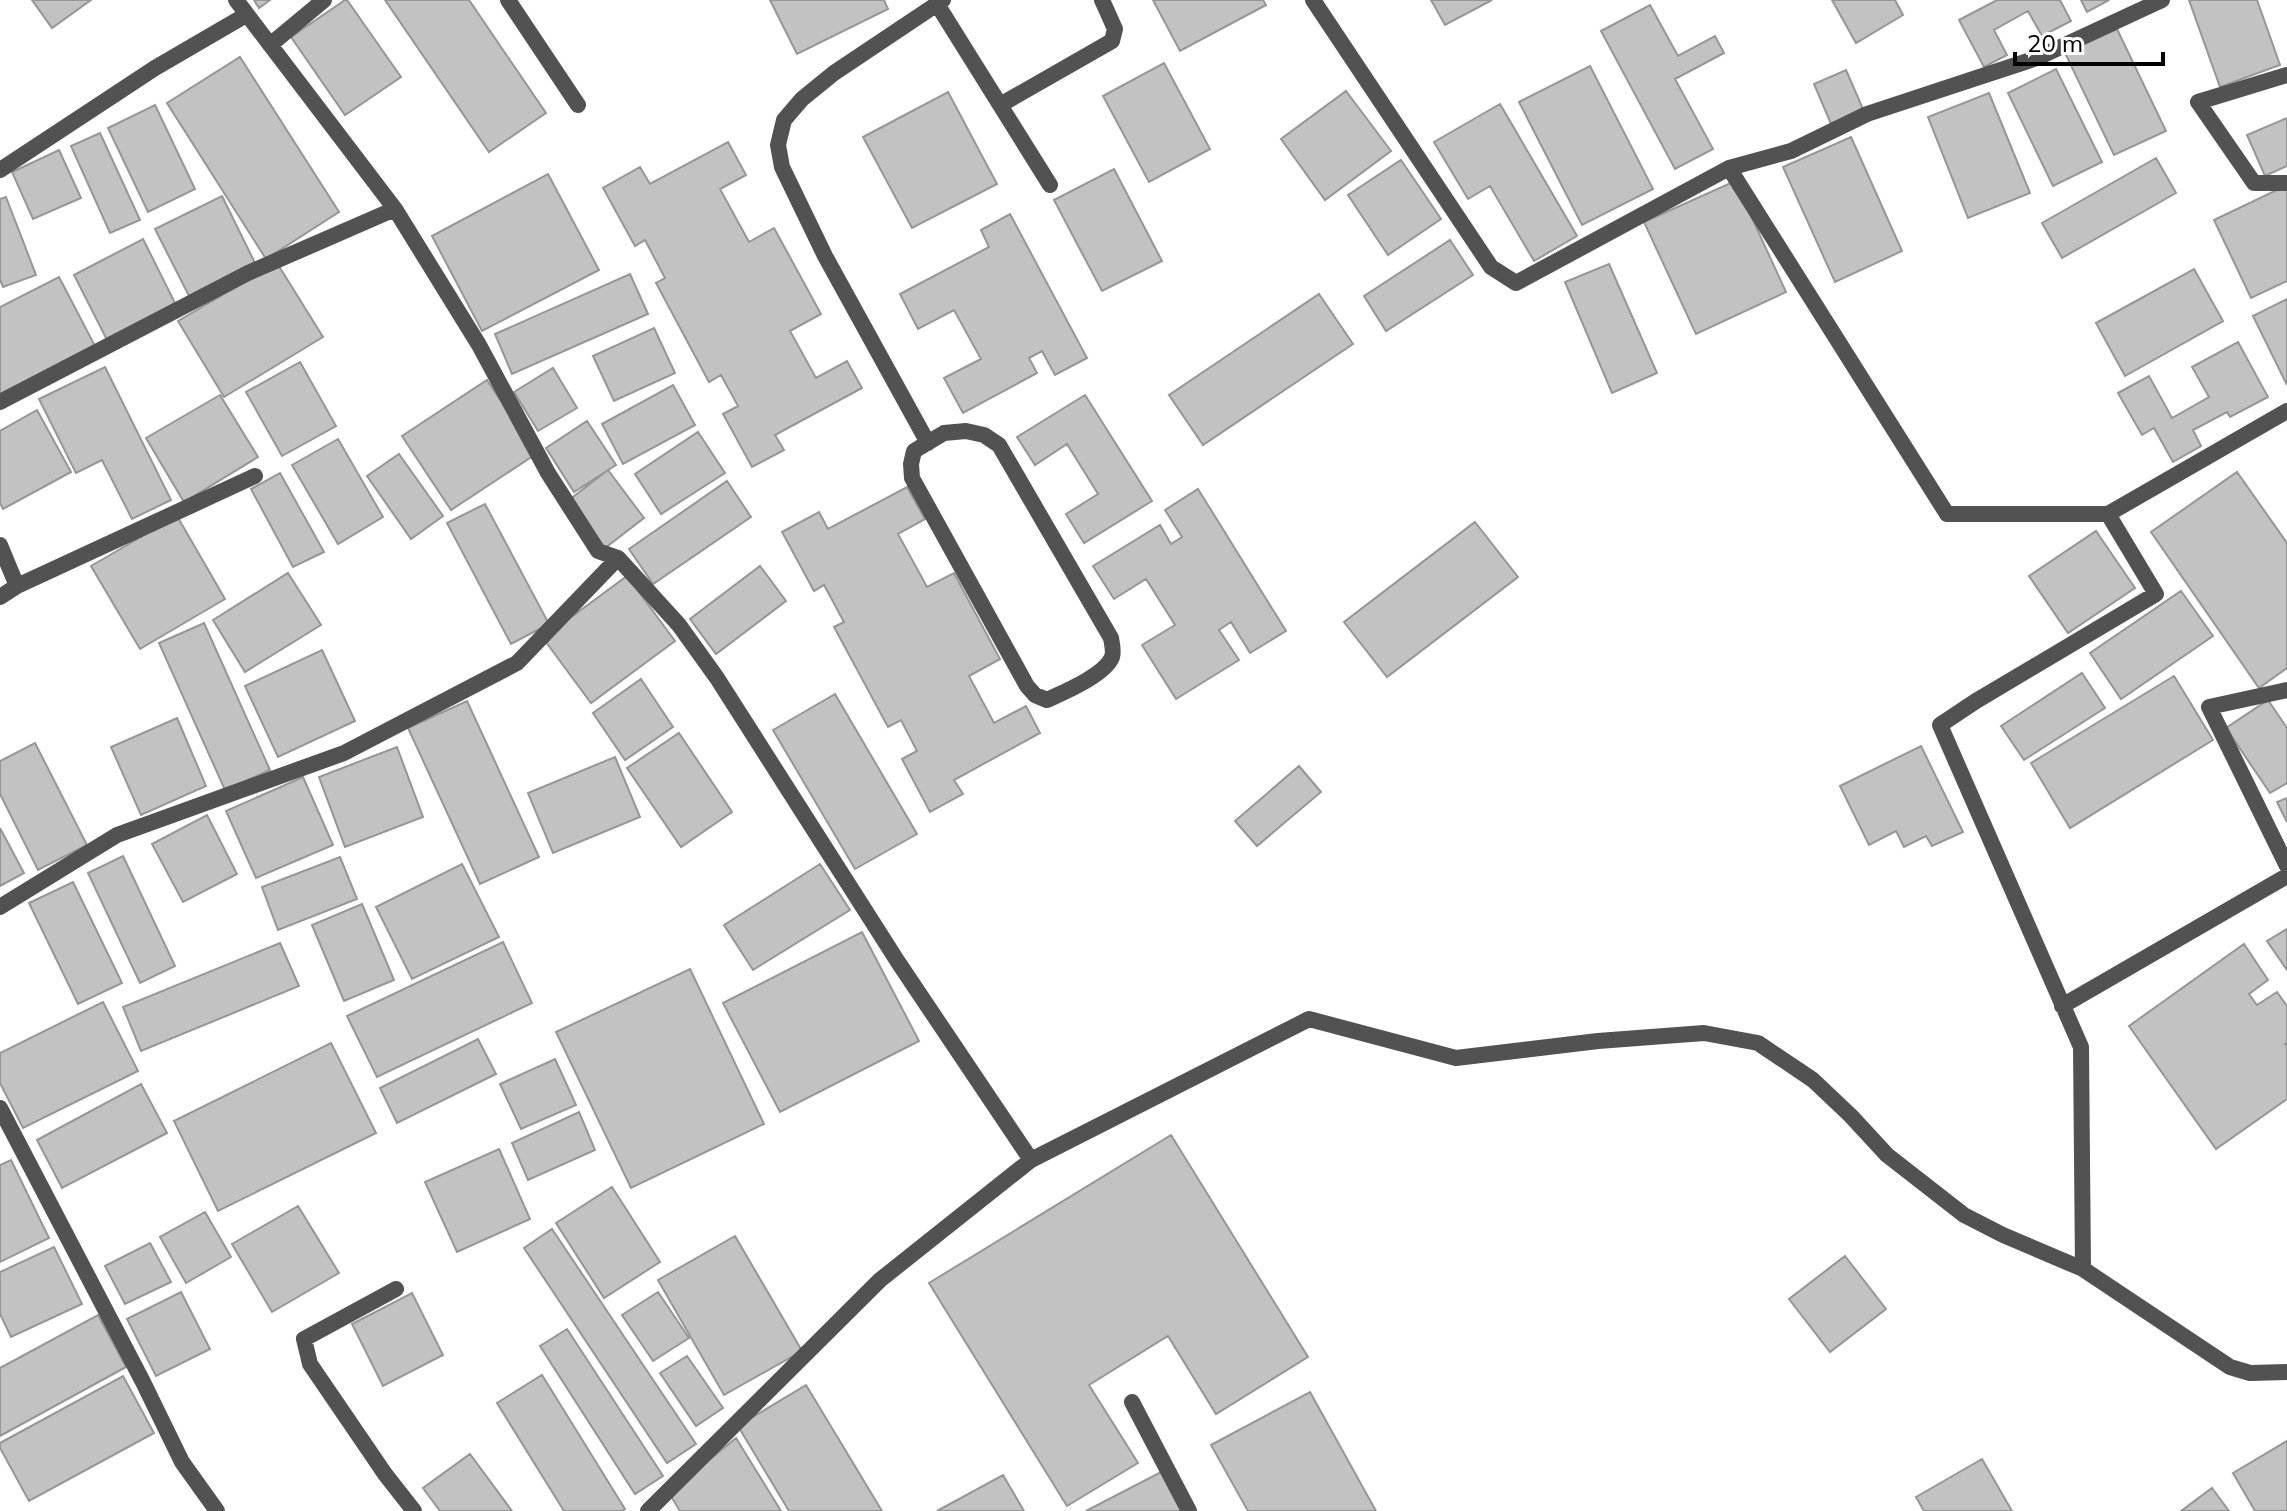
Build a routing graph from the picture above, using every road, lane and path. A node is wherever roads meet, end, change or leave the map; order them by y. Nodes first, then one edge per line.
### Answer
1 (236, 0) edge
2 (324, 0) edge
3 (508, 0) edge
4 (1102, 0) edge
5 (1313, 0) edge
6 (2162, 0) edge
7 (940, 2) edge
8 (246, 15) junction
9 (270, 45) junction
10 (2287, 75) edge
11 (578, 105) dead end
12 (1000, 105) junction
13 (1729, 168) junction
14 (0, 170) edge
15 (2287, 183) edge
16 (1050, 185) dead end
17 (395, 209) junction
18 (0, 402) edge
19 (2287, 411) edge
20 (928, 443) junction
21 (255, 476) dead end
22 (2108, 514) junction
23 (0, 545) edge
24 (618, 558) junction
25 (17, 586) junction
26 (0, 597) edge
27 (2287, 690) edge
28 (2287, 866) edge
29 (2287, 876) edge
30 (0, 907) edge
31 (2062, 1006) junction
32 (0, 1108) edge
33 (1031, 1160) junction
34 (2083, 1269) junction
35 (396, 1289) dead end
36 (2287, 1372) edge
37 (1132, 1402) dead end
38 (217, 1511) edge
39 (414, 1511) edge
40 (648, 1511) edge
41 (1189, 1511) edge

1 - 8 street
2 - 9 street
3 - 11 street
4 - 12 street
5 - 13 street
6 - 13 street
7 - 12 street
7 - 20 street
8 - 9 street
8 - 14 street
9 - 17 street
10 - 15 street
12 - 16 street
13 - 22 street
17 - 18 street
17 - 24 street
19 - 22 street
20 - 20 street
21 - 25 street
22 - 31 street
23 - 25 street
24 - 30 street
24 - 33 street
25 - 26 street
27 - 28 street
29 - 31 street
31 - 34 street
32 - 38 street
33 - 34 street
33 - 40 street
34 - 36 street
35 - 39 street
37 - 41 street

